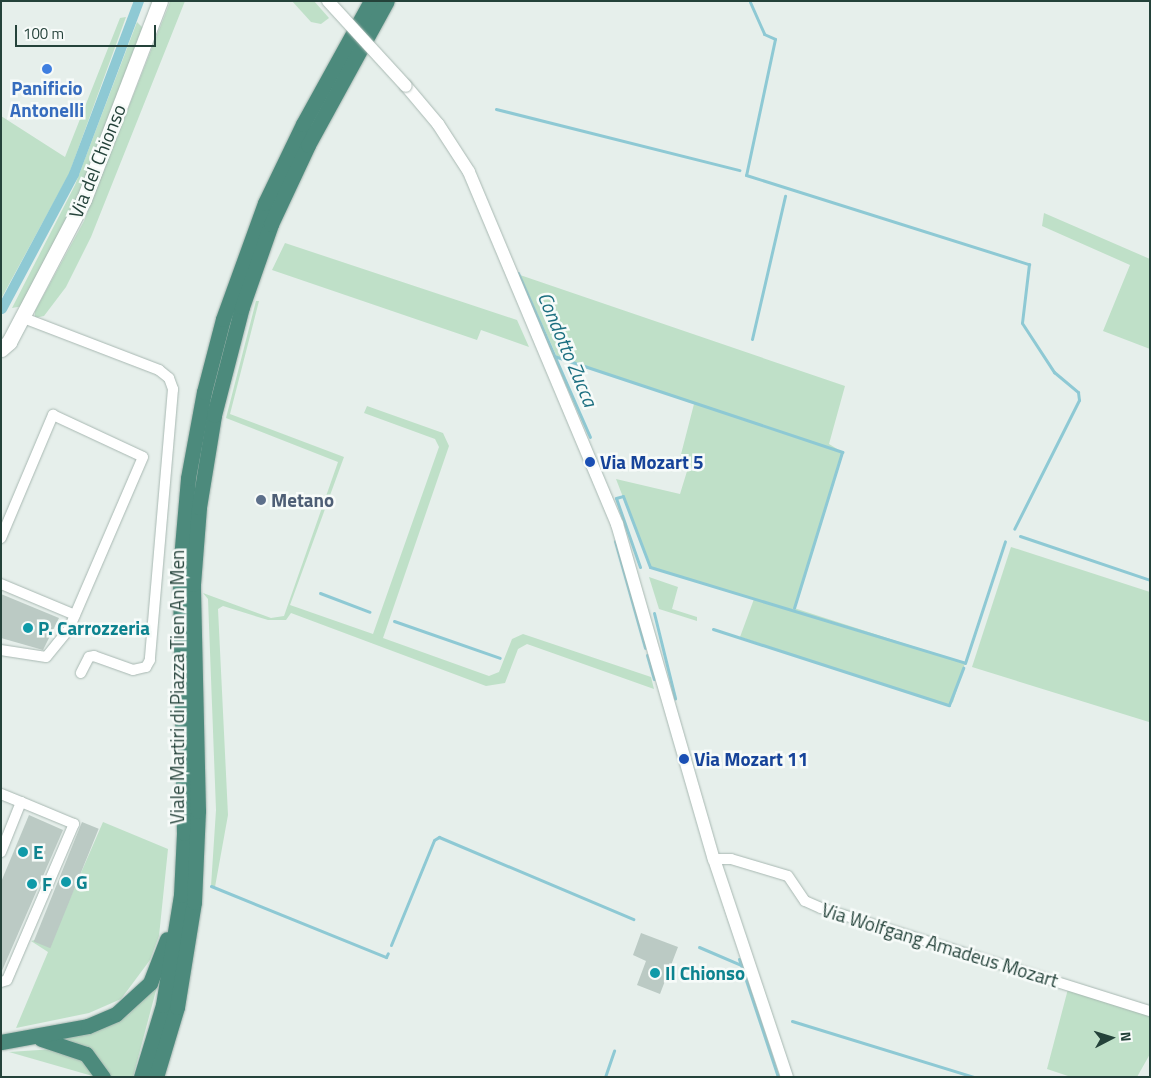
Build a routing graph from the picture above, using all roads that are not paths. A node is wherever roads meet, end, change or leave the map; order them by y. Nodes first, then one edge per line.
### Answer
1 (160, 1) edge
2 (328, 1) edge
3 (371, 1) edge
4 (387, 1) edge
5 (22, 316) junction
6 (4, 328) edge
7 (1, 349) edge
8 (1, 538) edge
9 (1, 584) edge
10 (75, 615) junction
11 (1, 650) edge
12 (80, 673) dead end
13 (1, 794) edge
14 (22, 802) junction
15 (1, 852) edge
16 (183, 859) junction
17 (714, 859) junction
18 (1, 982) edge
19 (1150, 1011) edge
20 (38, 1038) junction
21 (1, 1042) edge
22 (103, 1077) edge
23 (141, 1077) edge
24 (156, 1077) edge
25 (786, 1077) edge

1 - 5 main road, Via del Chionso
2 - 17 street, bridge
3 - 16 highway, Viale Martiri di Piazza Tien An Men
4 - 24 highway, Viale Martiri di Piazza Tien An Men
5 - 6 main road
5 - 12 street
6 - 7 main road
8 - 10 street
9 - 10 street
10 - 11 street
13 - 14 street
14 - 15 street
14 - 18 street
16 - 20 highway
16 - 23 highway, Viale Martiri di Piazza Tien An Men
17 - 19 street, Via Wolfgang Amadeus Mozart
17 - 25 street
20 - 21 highway
20 - 22 highway

